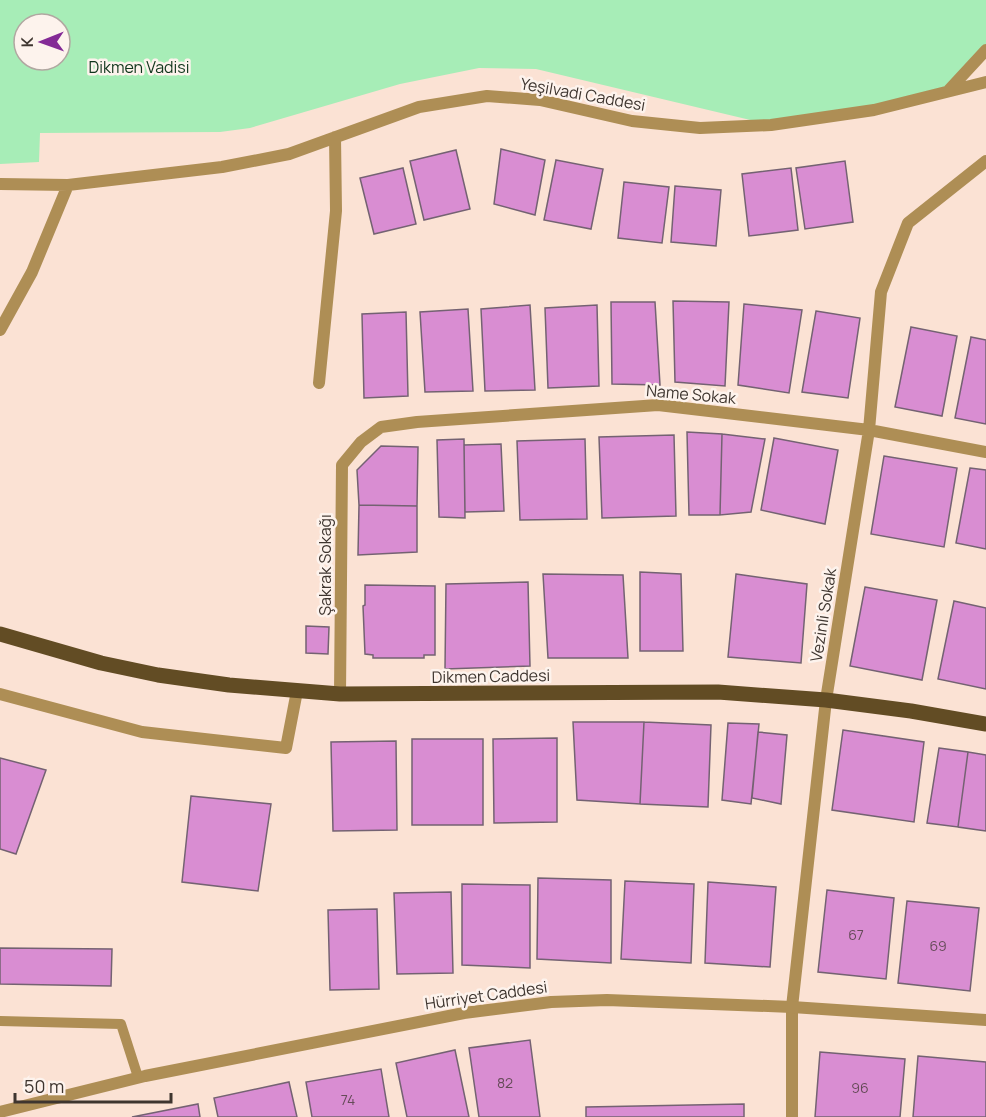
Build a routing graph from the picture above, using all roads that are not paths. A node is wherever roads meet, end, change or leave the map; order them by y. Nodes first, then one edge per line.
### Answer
1 (986, 50) edge
2 (986, 82) edge
3 (948, 91) junction
4 (335, 137) junction
5 (986, 161) edge
6 (0, 184) edge
7 (68, 184) junction
8 (0, 330) edge
9 (319, 383) dead end
10 (869, 430) junction
11 (360, 442) joint
12 (986, 452) edge
13 (0, 634) edge
14 (297, 691) junction
15 (0, 694) edge
16 (340, 694) junction
17 (826, 700) junction
18 (986, 724) edge
19 (792, 1007) junction
20 (986, 1020) edge
21 (0, 1021) edge
22 (138, 1077) junction
23 (0, 1112) edge
24 (792, 1117) edge

1 - 3 street
2 - 3 street, Yeşilvadi Caddesi
3 - 4 street, Yeşilvadi Caddesi
4 - 7 street, Yeşilvadi Caddesi
4 - 9 street
5 - 10 street, Vezinli Sokak
6 - 7 street, Yeşilvadi Caddesi
7 - 8 street
10 - 11 street, Name Sokak
10 - 12 street, Name Sokak
10 - 17 street, Vezinli Sokak
11 - 16 street, Şakrak Sokağı
13 - 14 main road, Dikmen Caddesi
14 - 15 street
14 - 16 main road, Dikmen Caddesi
16 - 17 main road, Dikmen Caddesi
17 - 18 main road, Dikmen Caddesi
17 - 19 street, Vezinli Sokak
19 - 20 street, Hürriyet Caddesi
19 - 22 street, Hürriyet Caddesi
19 - 24 street, Vezinli Sokak
21 - 22 lane
22 - 23 street, Hürriyet Caddesi

